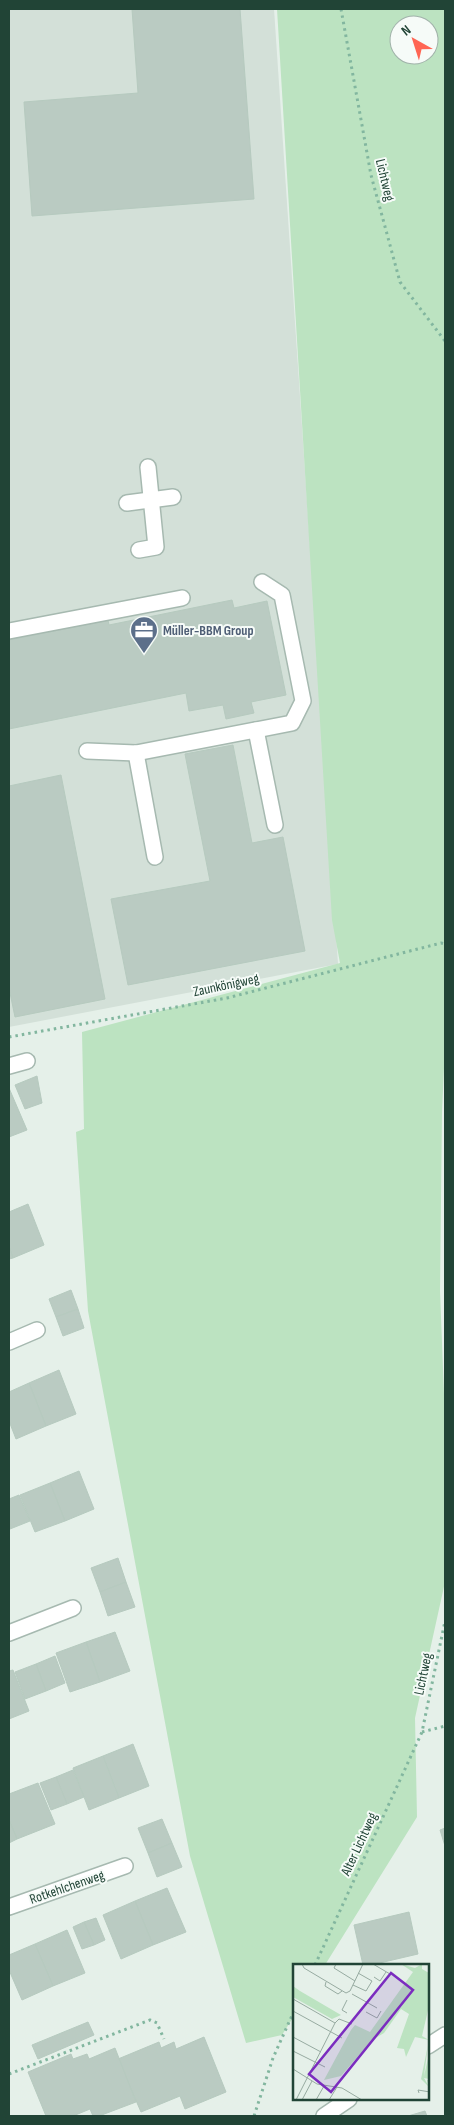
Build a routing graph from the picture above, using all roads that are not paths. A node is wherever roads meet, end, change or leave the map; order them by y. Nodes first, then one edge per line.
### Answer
1 (148, 467) dead end
2 (173, 497) dead end
3 (150, 500) junction
4 (127, 502) dead end
5 (139, 550) dead end
6 (262, 582) dead end
7 (182, 598) dead end
8 (9, 631) edge
9 (256, 730) junction
10 (87, 751) dead end
11 (136, 753) junction
12 (275, 825) dead end
13 (155, 857) dead end
14 (27, 1061) dead end
15 (9, 1066) edge
16 (37, 1330) dead end
17 (9, 1342) edge
18 (73, 1608) dead end
19 (9, 1633) edge
20 (126, 1866) dead end
21 (9, 1907) edge
22 (445, 2035) edge
23 (429, 2045) edge
24 (348, 2100) edge
25 (324, 2116) edge

1 - 3 street
2 - 3 street
3 - 4 street
3 - 5 street
6 - 9 street
7 - 8 street
9 - 11 street
9 - 12 street
10 - 11 street
11 - 13 street
14 - 15 street
16 - 17 street
18 - 19 street
20 - 21 street, Rotkehlchenweg
22 - 23 street
24 - 25 street

